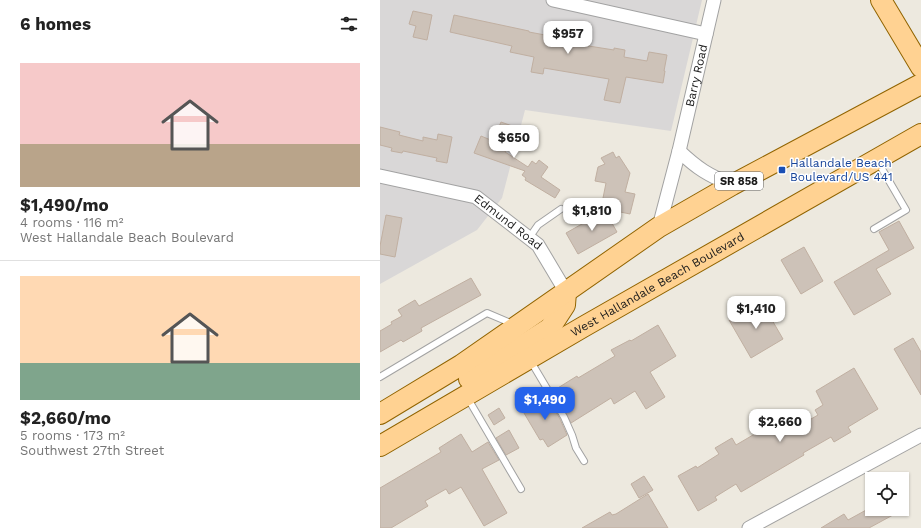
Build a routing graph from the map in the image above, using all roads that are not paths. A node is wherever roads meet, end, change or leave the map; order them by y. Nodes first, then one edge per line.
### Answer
1 (553, 0) edge
2 (714, 0) edge
3 (881, 0) edge
4 (706, 34) junction
5 (921, 67) edge
6 (921, 84) edge
7 (921, 134) edge
8 (679, 151) junction
9 (876, 159) junction
10 (380, 176) edge
11 (732, 185) junction
12 (561, 209) dead end
13 (659, 227) junction
14 (874, 229) dead end
15 (528, 238) junction
16 (566, 292) junction
17 (518, 326) junction
18 (529, 358) junction
19 (380, 378) edge
20 (466, 396) junction
21 (380, 414) edge
22 (921, 435) edge
23 (387, 442) edge
24 (584, 461) dead end
25 (521, 489) dead end
26 (749, 528) edge

1 - 4 street
2 - 4 street, Barry Road
3 - 5 main road
4 - 8 street, Barry Road
6 - 11 main road, SR 858
7 - 9 main road, West Hallandale Beach Boulevard
8 - 11 street
8 - 13 street, Barry Road
9 - 14 lane
9 - 18 main road, West Hallandale Beach Boulevard
10 - 15 street, Edmund Road
11 - 13 main road, SR 858
12 - 15 lane
13 - 16 main road, SR 858
15 - 16 street, Edmund Road
16 - 17 main road, SR 858
16 - 23 main road, West Hallandale Beach Boulevard
17 - 19 lane
17 - 21 main road, SR 858
18 - 20 main road, West Hallandale Beach Boulevard
18 - 24 lane
20 - 23 main road, West Hallandale Beach Boulevard
20 - 25 lane
22 - 26 street

